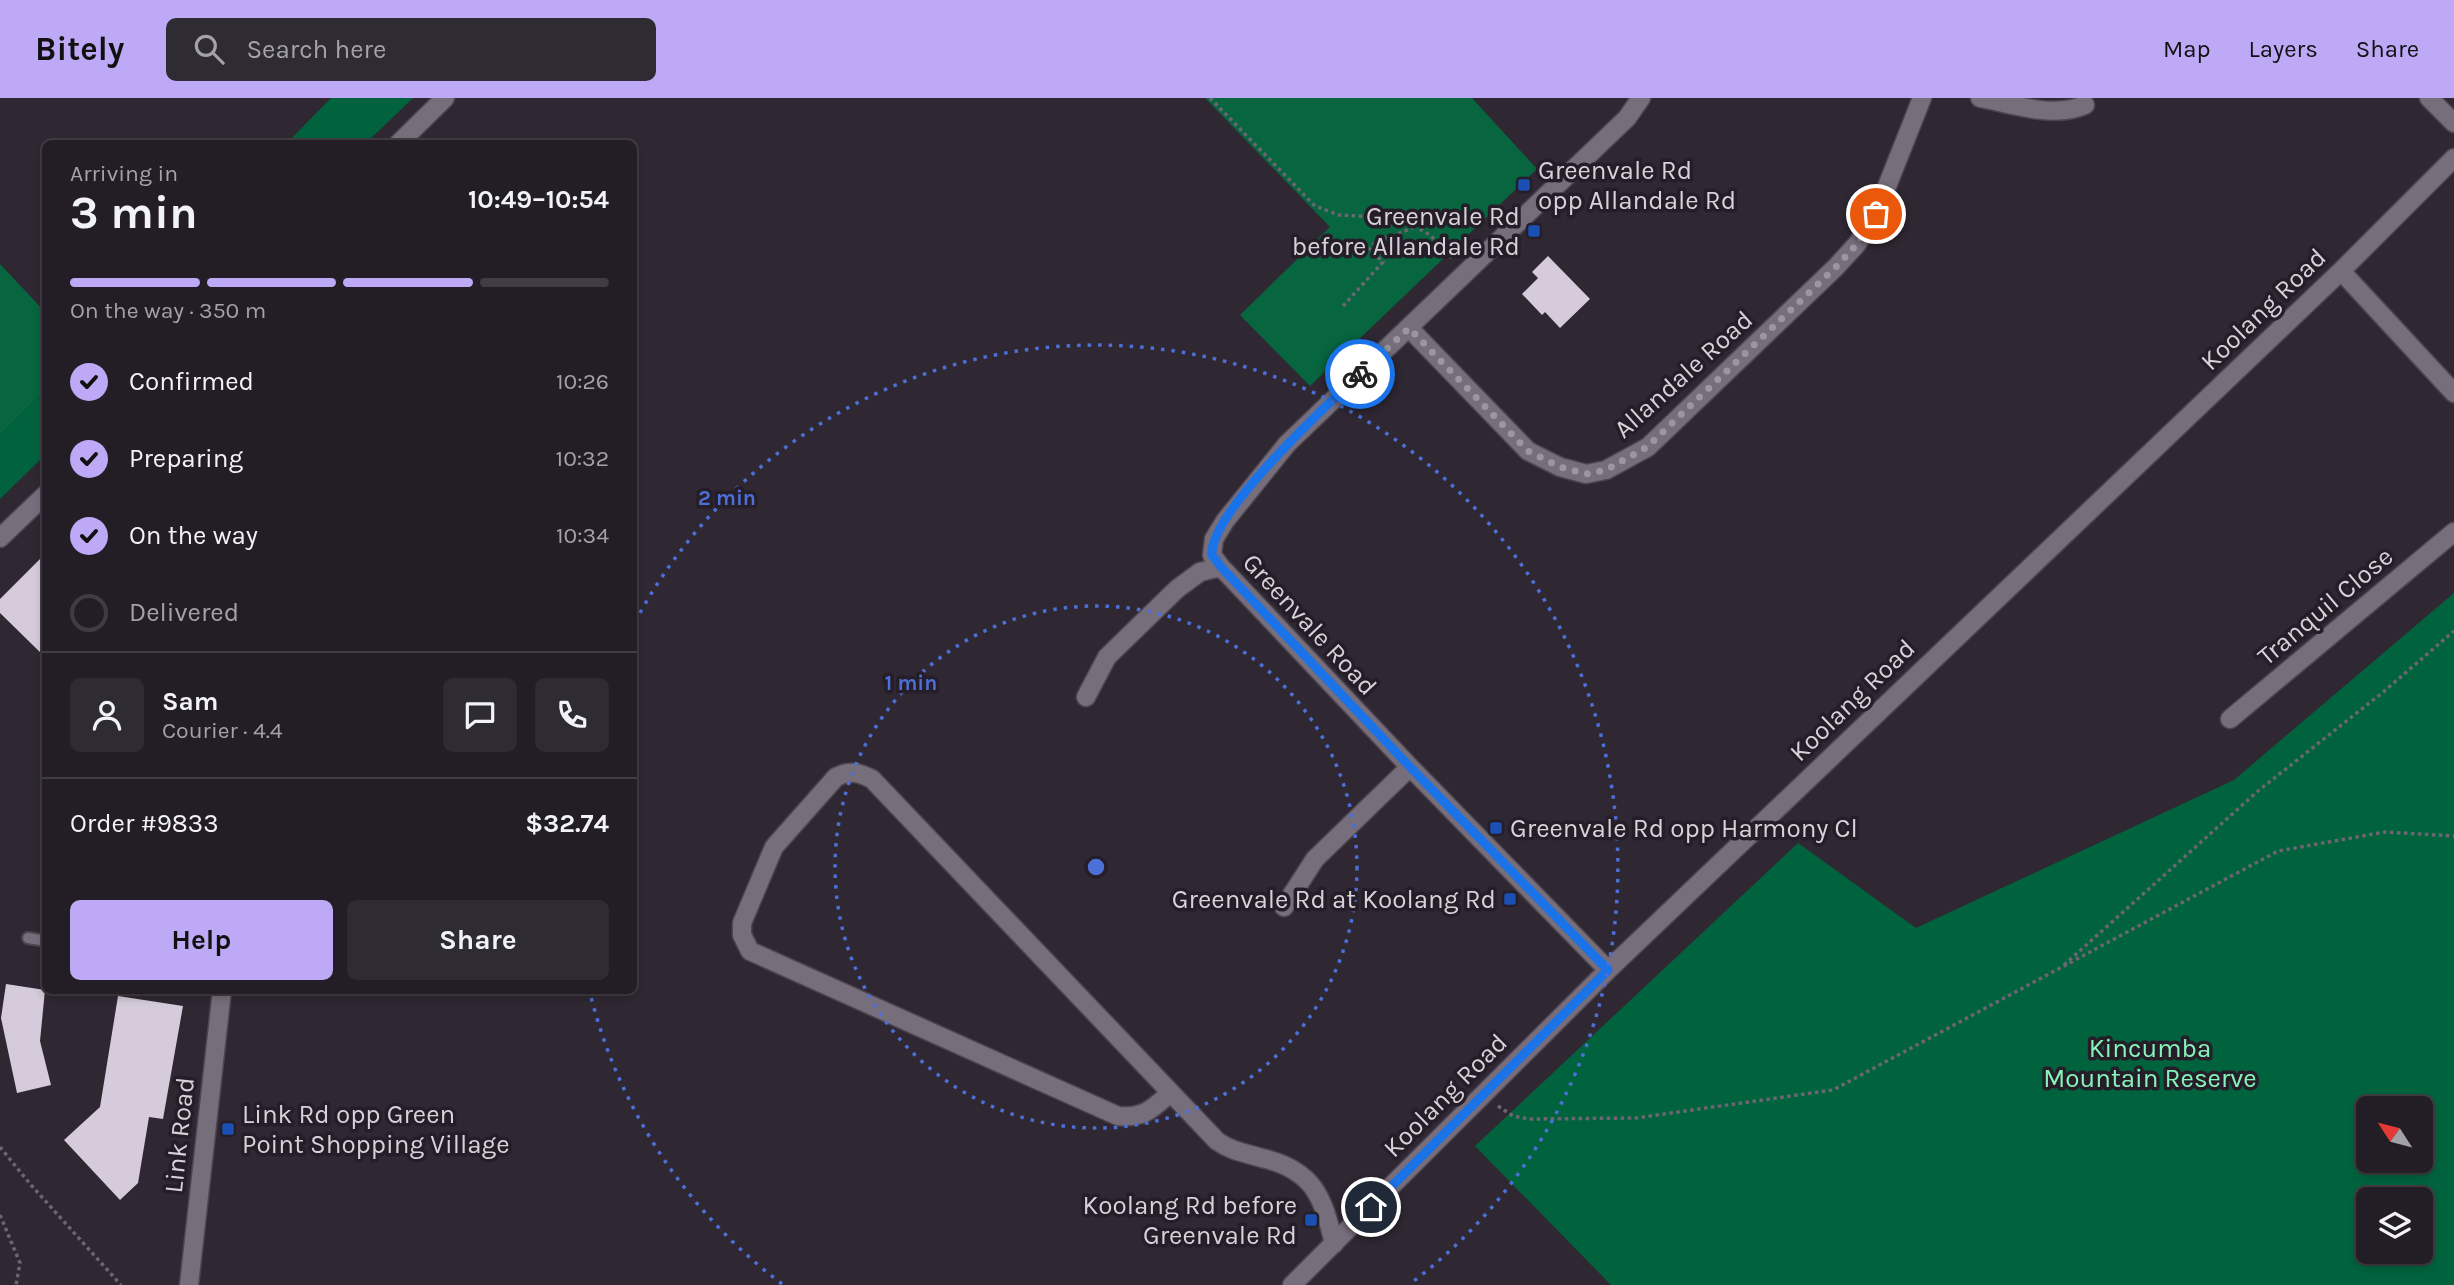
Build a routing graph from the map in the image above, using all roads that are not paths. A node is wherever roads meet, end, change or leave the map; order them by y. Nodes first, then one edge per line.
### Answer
1 (445, 98) edge
2 (1641, 98) edge
3 (1922, 98) edge
4 (1980, 98) edge
5 (2430, 98) edge
6 (2085, 105) dead end
7 (2454, 124) edge
8 (402, 140) edge
9 (2454, 158) edge
10 (2341, 271) junction
11 (1409, 328) junction
12 (2454, 393) edge
13 (42, 498) edge
14 (2454, 532) edge
15 (0, 538) edge
16 (1221, 567) junction
17 (1086, 697) dead end
18 (2230, 719) dead end
19 (1410, 767) junction
20 (1284, 907) dead end
21 (28, 939) dead end
22 (42, 941) edge
23 (1608, 970) junction
24 (222, 994) edge
25 (1170, 1093) junction
26 (1334, 1244) junction
27 (189, 1285) edge
28 (1292, 1285) edge

1 - 8 street
2 - 11 street, Greenvale Road
3 - 11 street, Allandale Road
4 - 6 street
5 - 7 street
9 - 10 street, Koolang Road
10 - 12 street
10 - 23 street, Koolang Road
11 - 16 street, Greenvale Road
13 - 15 street
14 - 18 street, Tranquil Close
16 - 17 street
16 - 19 street, Greenvale Road
19 - 20 street
19 - 23 street, Greenvale Road
21 - 22 lane
23 - 26 street, Koolang Road
24 - 27 street, Link Road
25 - 25 street
25 - 26 street
26 - 28 street, Koolang Road

